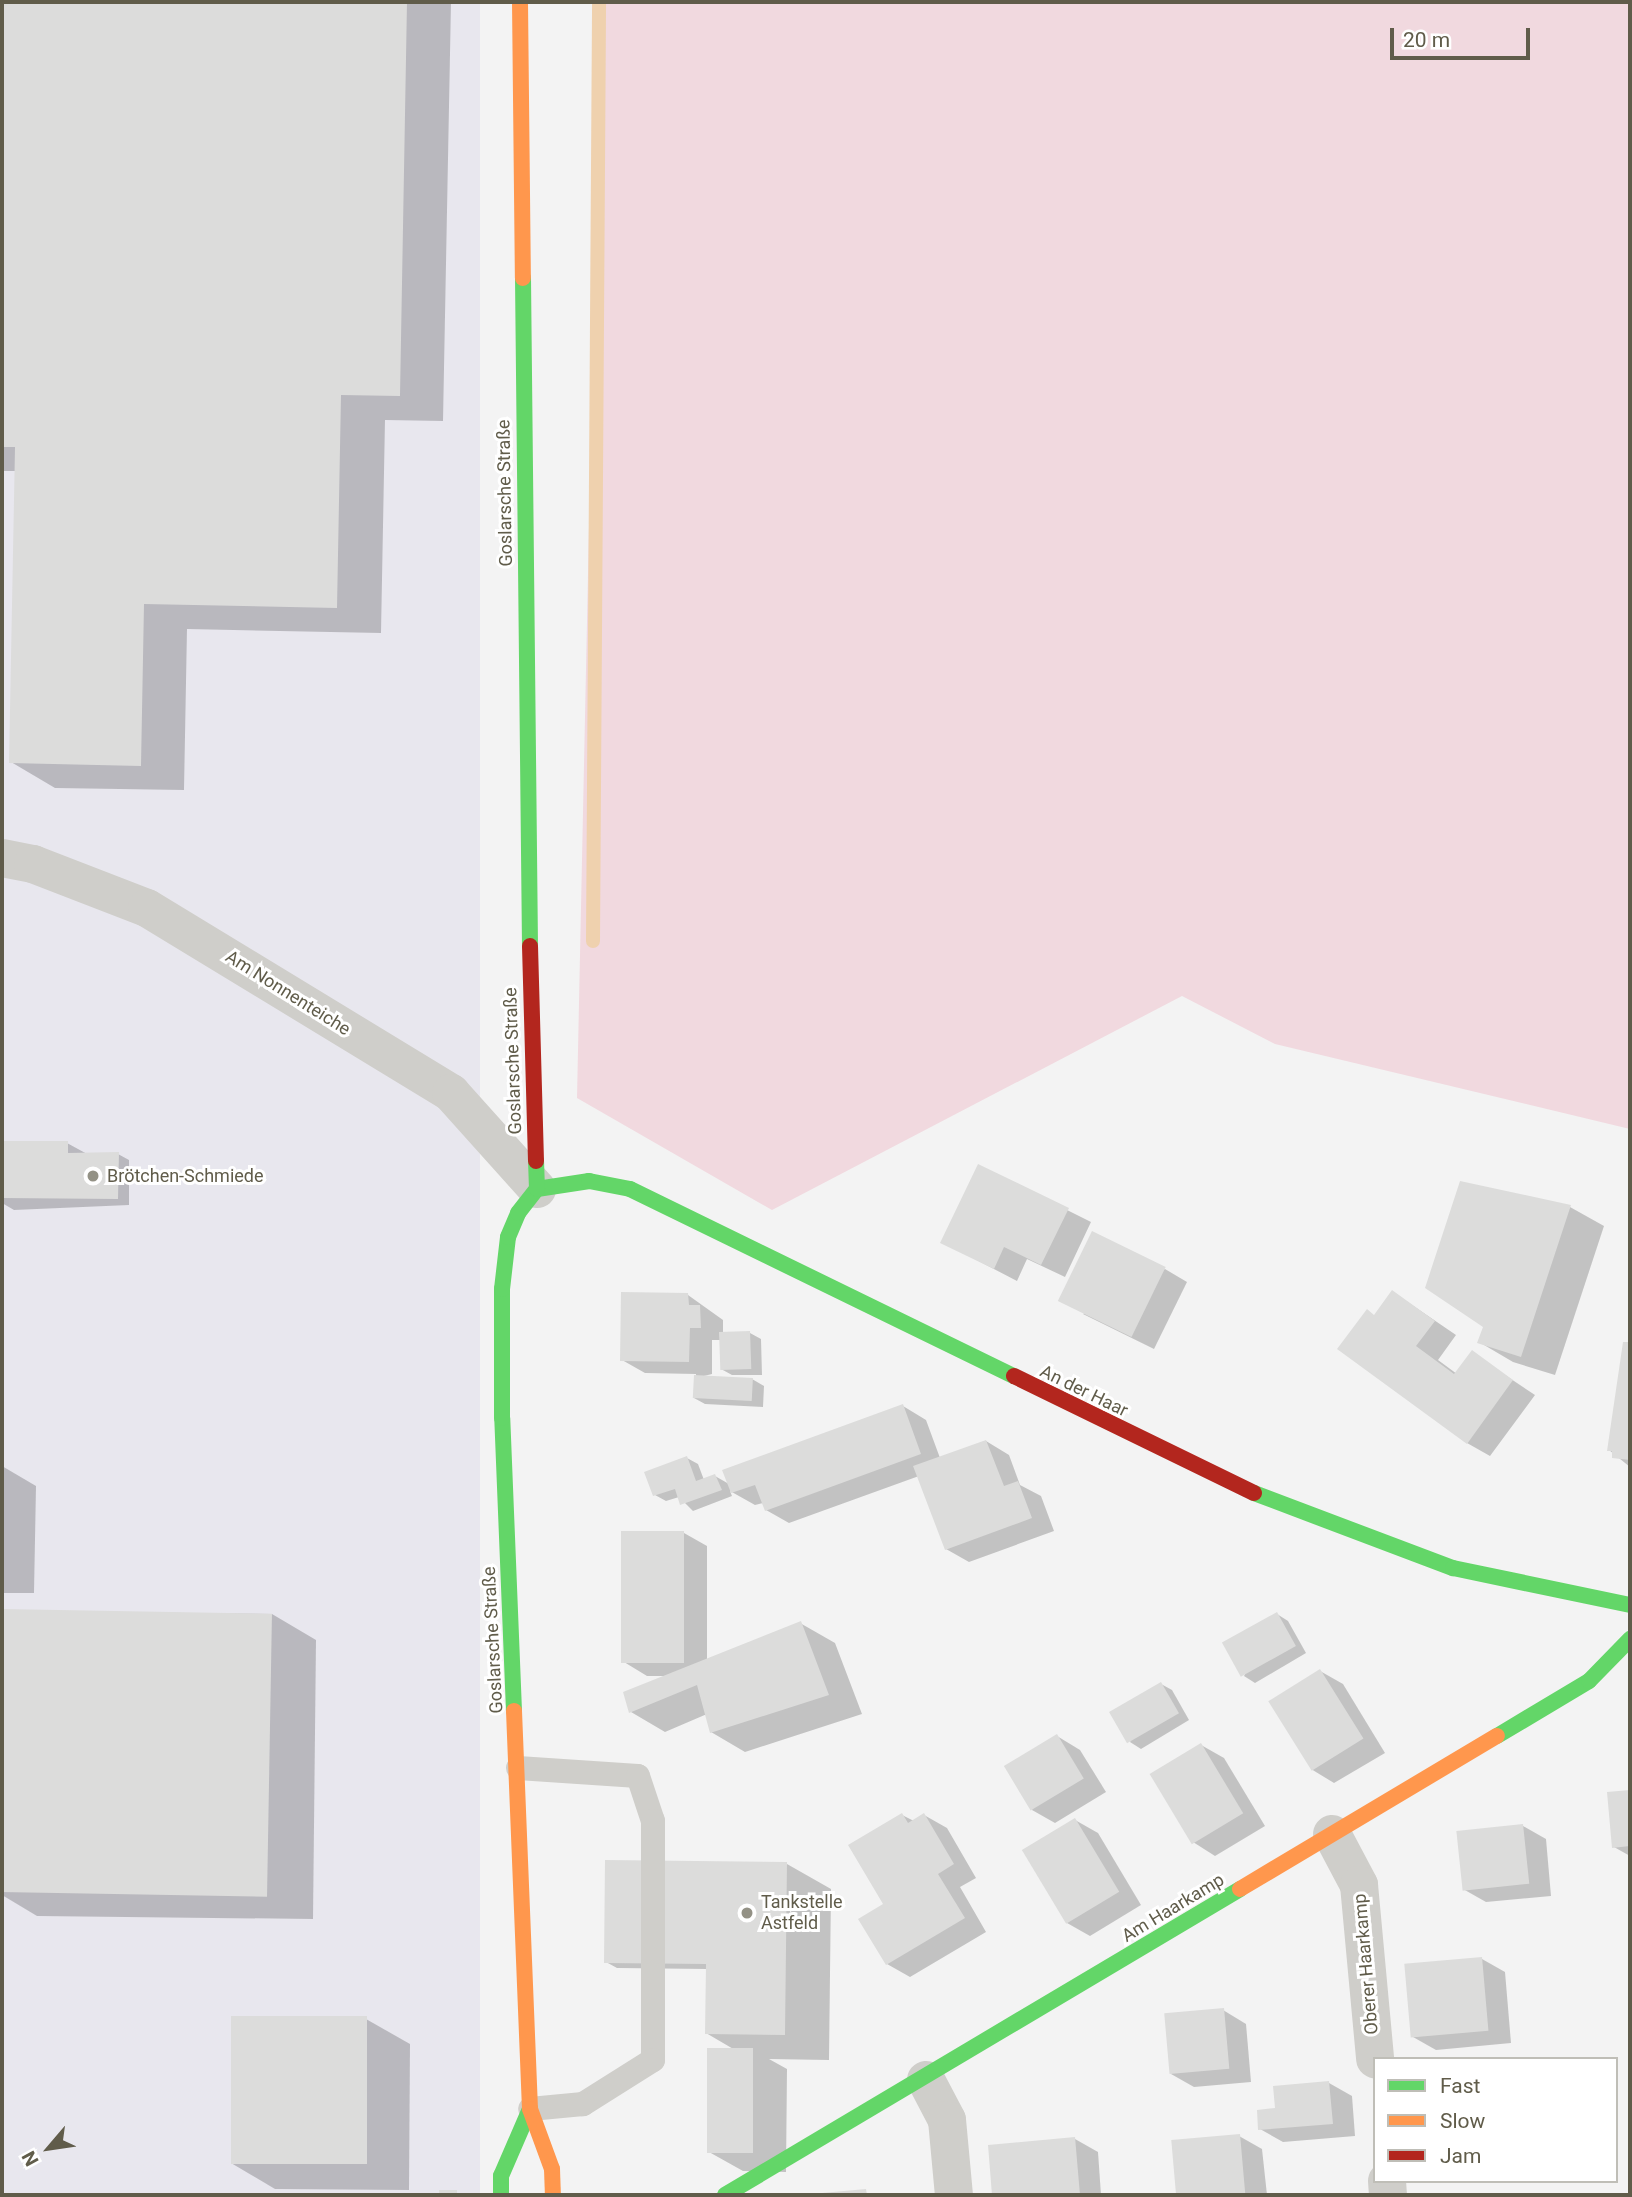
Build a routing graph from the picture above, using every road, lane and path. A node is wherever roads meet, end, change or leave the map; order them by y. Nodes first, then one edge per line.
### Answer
1 (520, 2) edge
2 (2, 858) edge
3 (537, 1189) junction
4 (1630, 1605) edge
5 (1630, 1639) edge
6 (518, 1768) junction
7 (1332, 1834) junction
8 (1375, 2057) edge
9 (926, 2080) junction
10 (530, 2109) junction
11 (502, 2195) edge
12 (553, 2195) edge
13 (725, 2195) edge
14 (954, 2195) edge

1 - 3 street, Goslarsche Straße
2 - 3 street, Am Nonnenteiche
3 - 4 street, An der Haar
3 - 6 street, Goslarsche Straße
5 - 7 street, Am Haarkamp
6 - 10 street, Goslarsche Straße
6 - 10 lane
7 - 8 street, Oberer Haarkamp
7 - 9 street, Am Haarkamp
9 - 13 street, Am Haarkamp
9 - 14 street
10 - 11 street, Goslarsche Straße
10 - 12 street, Goslarsche Straße

